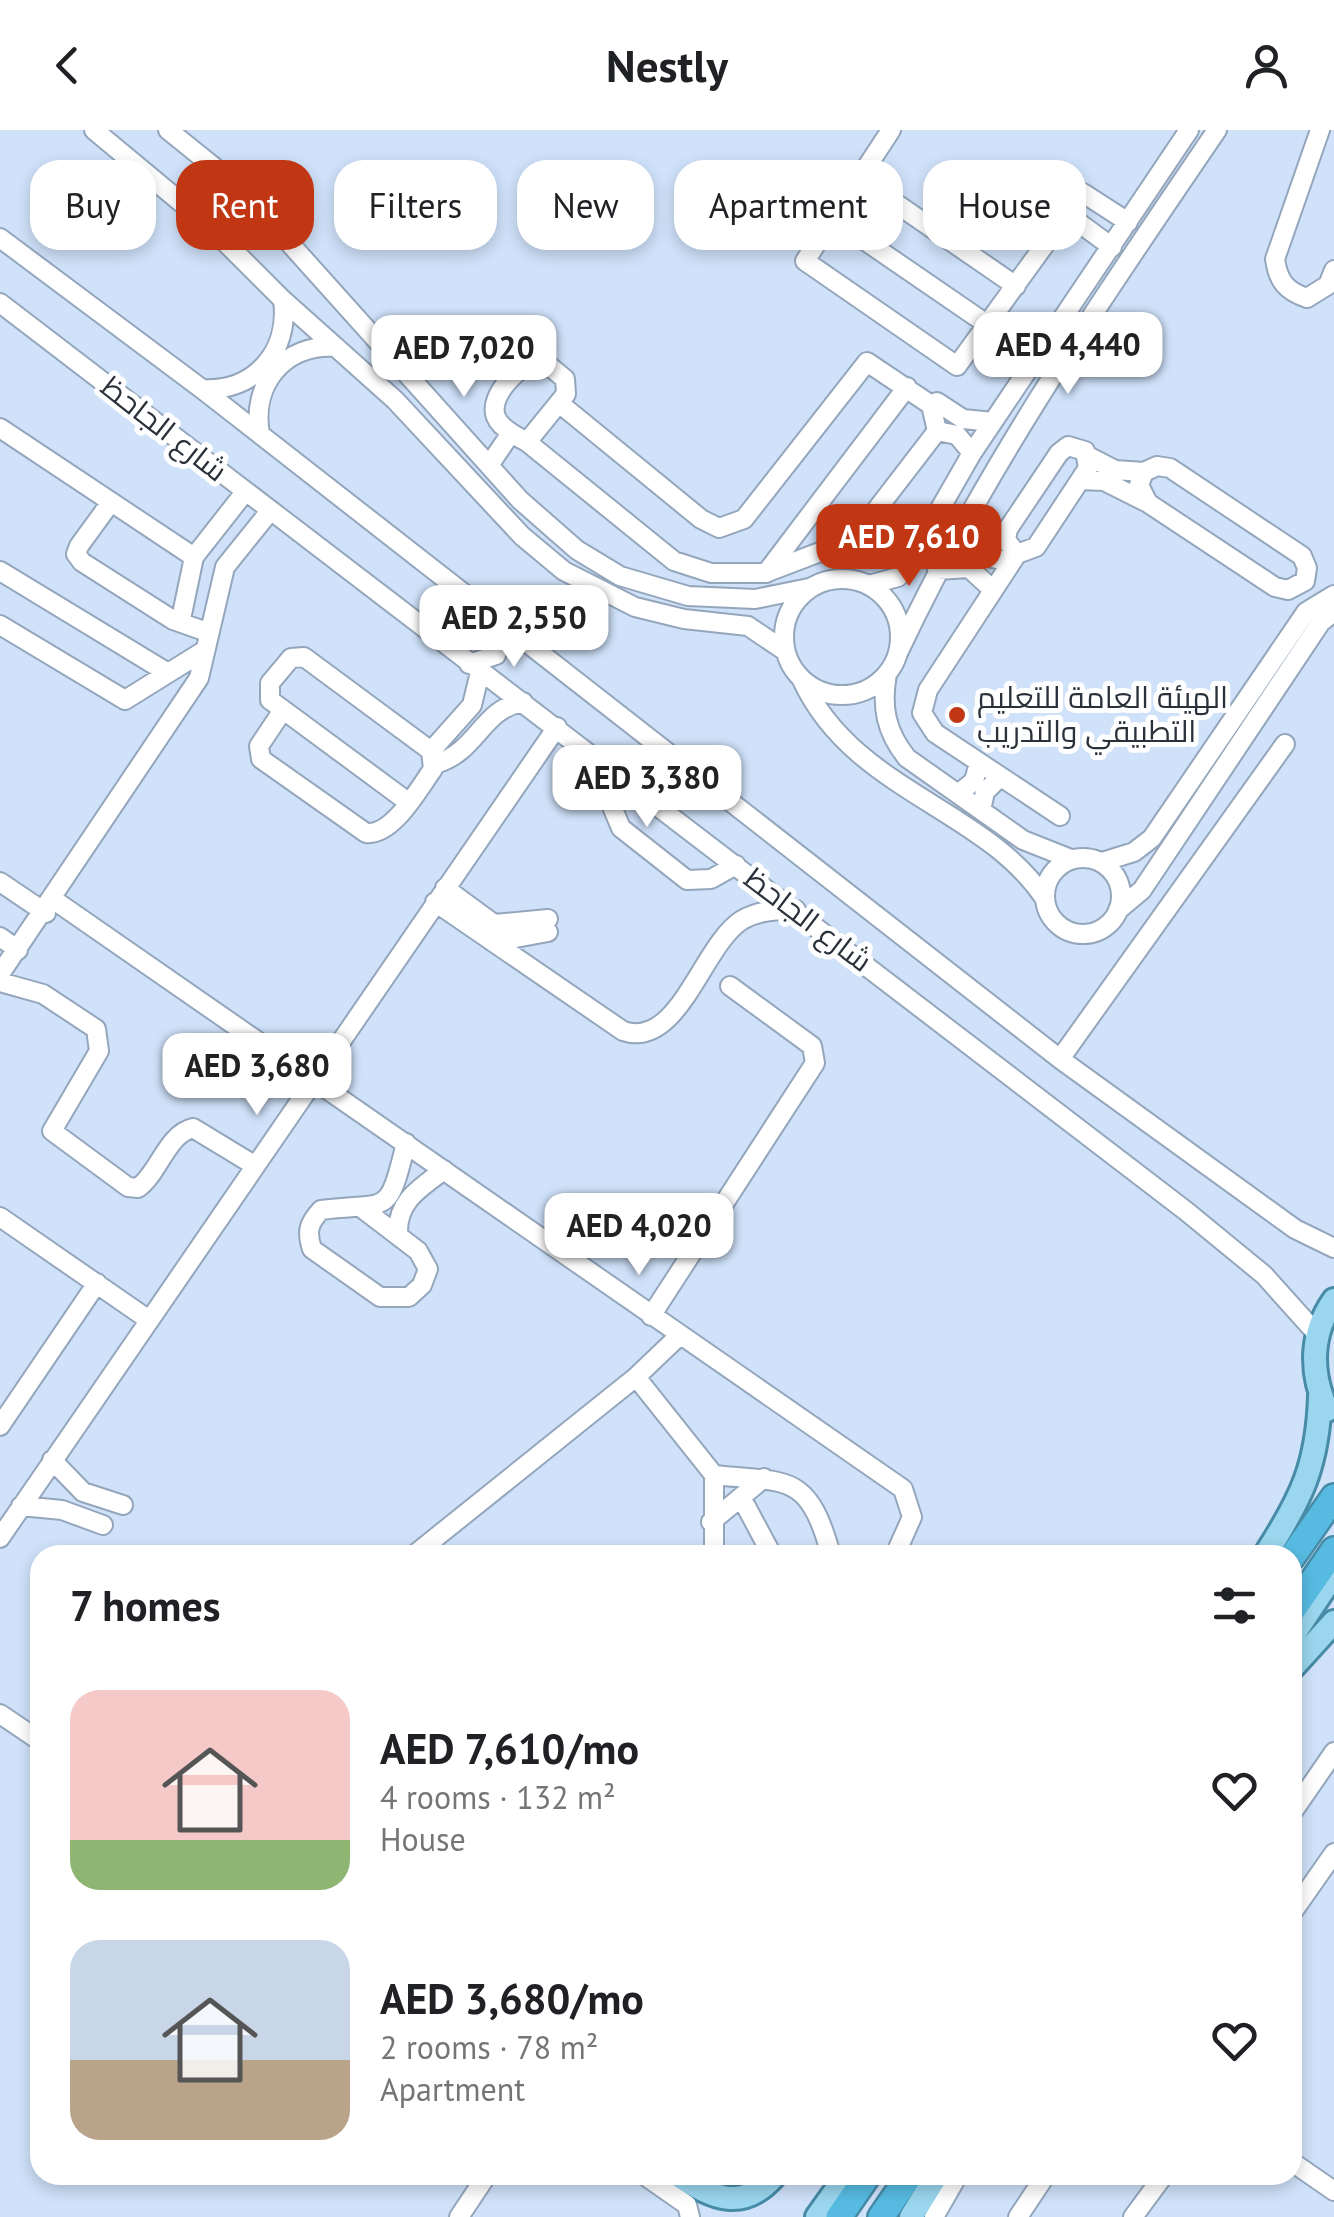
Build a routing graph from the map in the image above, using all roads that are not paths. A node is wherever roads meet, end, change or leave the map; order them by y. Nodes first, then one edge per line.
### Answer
1 (94, 130) edge
2 (168, 130) edge
3 (892, 130) edge
4 (1189, 130) edge
5 (1217, 130) edge
6 (1320, 130) edge
7 (206, 160) edge
8 (871, 160) edge
9 (176, 195) edge
10 (1086, 196) edge
11 (903, 208) edge
12 (1128, 222) junction
13 (1086, 228) edge
14 (0, 238) edge
15 (1112, 247) junction
16 (233, 250) edge
17 (296, 250) edge
18 (812, 250) edge
19 (879, 250) edge
20 (1042, 250) edge
21 (1334, 270) edge
22 (1016, 286) junction
23 (283, 300) junction
24 (0, 303) edge
25 (988, 324) junction
26 (336, 347) junction
27 (907, 387) junction
28 (202, 389) junction
29 (559, 404) junction
30 (931, 405) junction
31 (994, 422) junction
32 (0, 428) edge
33 (937, 431) junction
34 (513, 432) junction
35 (260, 434) junction
36 (471, 442) junction
37 (972, 454) junction
38 (1088, 456) junction
39 (490, 464) junction
40 (1144, 472) junction
41 (1080, 480) junction
42 (245, 492) junction
43 (112, 502) junction
44 (1148, 503) junction
45 (270, 511) junction
46 (958, 528) junction
47 (194, 557) junction
48 (1014, 558) junction
49 (936, 570) junction
50 (0, 571) edge
51 (766, 573) junction
52 (869, 585) junction
53 (1275, 587) junction
54 (810, 588) junction
55 (993, 590) junction
56 (1334, 595) edge
57 (1334, 612) edge
58 (181, 620) junction
59 (1300, 621) junction
60 (0, 624) edge
61 (503, 628) junction
62 (207, 632) junction
63 (785, 651) junction
64 (202, 652) junction
65 (898, 653) junction
66 (475, 668) junction
67 (168, 673) junction
68 (887, 674) junction
69 (802, 680) junction
70 (522, 702) junction
71 (283, 710) junction
72 (558, 727) junction
73 (1285, 744) dead end
74 (433, 758) junction
75 (979, 763) junction
76 (607, 771) junction
77 (1000, 777) junction
78 (958, 794) junction
79 (408, 802) junction
80 (981, 810) junction
81 (1060, 816) dead end
82 (1071, 859) junction
83 (1102, 862) junction
84 (736, 865) junction
85 (0, 882) edge
86 (440, 895) junction
87 (1045, 899) junction
88 (50, 906) junction
89 (796, 910) junction
90 (1118, 910) junction
91 (0, 937) edge
92 (493, 942) junction
93 (18, 950) junction
94 (0, 978) edge
95 (730, 986) dead end
96 (1060, 1059) junction
97 (313, 1077) junction
98 (406, 1143) junction
99 (254, 1165) junction
100 (444, 1170) junction
101 (364, 1210) junction
102 (0, 1217) edge
103 (398, 1233) junction
104 (1334, 1248) edge
105 (96, 1283) junction
106 (1334, 1300) edge
107 (652, 1316) junction
108 (149, 1320) junction
109 (1318, 1334) junction
110 (680, 1335) junction
111 (636, 1377) junction
112 (1320, 1396) junction
113 (1334, 1421) edge
114 (0, 1426) edge
115 (52, 1460) junction
116 (714, 1475) junction
117 (764, 1478) junction
118 (741, 1497) junction
119 (1334, 1498) edge
120 (124, 1505) dead end
121 (20, 1506) junction
122 (711, 1522) junction
123 (103, 1524) dead end
124 (0, 1538) edge
125 (426, 1545) edge
126 (713, 1545) edge
127 (767, 1545) edge
128 (827, 1545) edge
129 (899, 1545) edge
130 (1271, 1545) edge
131 (1301, 1545) edge
132 (1334, 1550) edge
133 (1334, 1574) edge
134 (1302, 1596) edge
135 (1302, 1621) edge
136 (1334, 1622) edge
137 (1302, 1657) edge
138 (0, 1714) edge
139 (30, 1734) edge
140 (1334, 1752) edge
141 (1302, 1798) edge
142 (1334, 1853) edge
143 (1302, 1899) edge
144 (1302, 2169) edge
145 (480, 2185) edge
146 (658, 2185) edge
147 (693, 2185) edge
148 (766, 2185) edge
149 (840, 2185) edge
150 (861, 2185) edge
151 (903, 2185) edge
152 (931, 2185) edge
153 (952, 2185) edge
154 (1039, 2185) edge
155 (1157, 2185) edge
156 (1334, 2191) edge
157 (459, 2217) edge
158 (690, 2217) edge
159 (818, 2217) edge
160 (840, 2217) edge
161 (881, 2217) edge
162 (911, 2217) edge
163 (934, 2217) edge
164 (1018, 2217) edge
165 (1133, 2217) edge

1 - 9 street
2 - 7 street
3 - 8 street
4 - 12 street
5 - 46 street
6 - 21 street
10 - 12 street
11 - 22 street
12 - 15 street
13 - 15 street
14 - 28 street, شارع الجاحظ
15 - 31 street
16 - 23 street
17 - 36 street
18 - 25 street
19 - 25 street
20 - 22 street
22 - 25 street
23 - 26 street
23 - 28 street
24 - 42 street, شارع الجاحظ
26 - 35 street
26 - 63 street
27 - 29 street
27 - 30 street
27 - 51 street
28 - 35 street, شارع الجاحظ
29 - 34 street
29 - 34 street
30 - 31 street
30 - 33 street
31 - 37 street
32 - 43 street
33 - 37 street
33 - 51 street
34 - 36 street
34 - 39 street
34 - 51 street
35 - 61 street, شارع الجاحظ
36 - 39 street
37 - 52 street
38 - 40 street
38 - 41 street
38 - 48 street
39 - 54 street
40 - 44 street
40 - 53 street
41 - 44 street
41 - 48 street
42 - 45 street, شارع الجاحظ
42 - 47 street
43 - 47 street
43 - 58 street
44 - 53 street
45 - 62 street
45 - 66 street, شارع الجاحظ
46 - 48 street
46 - 49 street
47 - 58 street
48 - 55 street
49 - 55 street
49 - 65 street
50 - 67 street
52 - 54 street
52 - 65 street
53 - 59 street
54 - 63 street
55 - 75 street
56 - 59 street
57 - 90 street
58 - 62 street
59 - 83 street
60 - 67 street
61 - 66 street
61 - 96 street, شارع الجاحظ
62 - 64 street
63 - 69 street
64 - 67 street
64 - 88 street
65 - 68 street
66 - 70 street, شارع الجاحظ
66 - 74 street
68 - 69 street
68 - 78 street
69 - 87 street
70 - 72 street, شارع الجاحظ
70 - 74 street
71 - 74 street
71 - 79 street
71 - 79 street
72 - 76 street, شارع الجاحظ
72 - 86 street
73 - 96 street
74 - 79 street
75 - 77 street
75 - 78 street
76 - 84 street, شارع الجاحظ
76 - 84 street
77 - 80 street
77 - 81 street
78 - 80 street
80 - 82 street
82 - 83 street
82 - 87 street
83 - 90 street
84 - 89 street, شارع الجاحظ
85 - 88 street
86 - 92 street
86 - 92 street
86 - 97 street
87 - 90 street
88 - 93 street
88 - 97 street
89 - 92 street
89 - 109 street, شارع الجاحظ
91 - 93 street
93 - 94 street
94 - 99 street
95 - 107 street
96 - 104 street, شارع الجاحظ
97 - 98 street
97 - 99 street
98 - 100 street
98 - 101 street
99 - 108 street
100 - 103 street
100 - 107 street
101 - 103 street
101 - 103 street
102 - 105 street
105 - 108 street
105 - 114 street
106 - 109 main road
107 - 110 street
108 - 115 street
109 - 112 main road
110 - 111 street
110 - 129 street
111 - 116 street
111 - 125 street
112 - 113 main road
112 - 130 main road
115 - 120 street
115 - 121 street
116 - 117 street
116 - 122 street
117 - 118 street
117 - 128 street
118 - 122 street
118 - 127 street
119 - 131 highway
121 - 123 street
121 - 124 street
122 - 126 street
132 - 134 highway
133 - 135 main road
136 - 137 main road
138 - 139 street
140 - 141 street
142 - 143 street
144 - 156 street
145 - 157 street
146 - 158 street
147 - 148 main road
149 - 159 main road
150 - 160 highway
151 - 161 highway
152 - 162 main road
153 - 163 street
154 - 164 street
155 - 165 street

